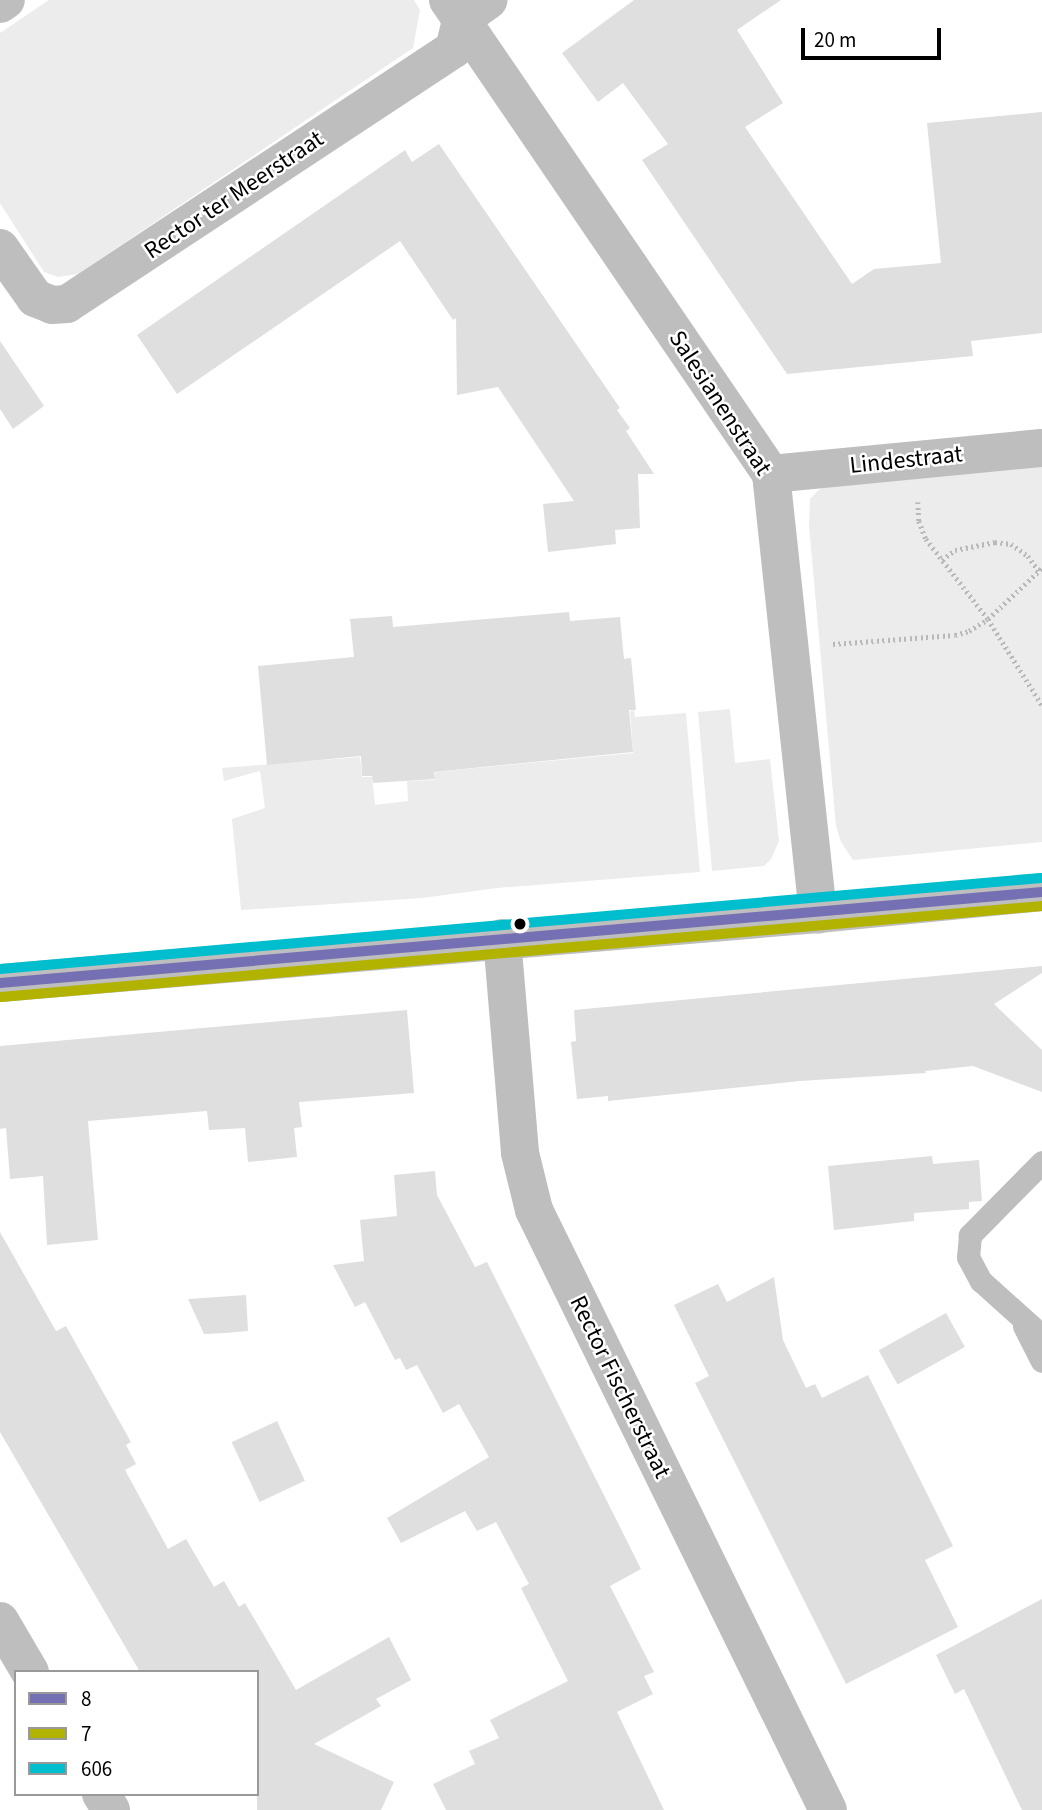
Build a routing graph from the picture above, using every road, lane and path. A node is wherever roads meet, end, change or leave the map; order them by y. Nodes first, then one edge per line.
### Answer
1 (6, 0) edge
2 (0, 4) edge
3 (466, 7) edge
4 (0, 248) edge
5 (1042, 448) edge
6 (914, 459) junction
7 (771, 474) junction
8 (942, 559) junction
9 (1040, 570) edge
10 (988, 619) junction
11 (789, 647) junction
12 (1042, 705) edge
13 (1042, 892) edge
14 (818, 914) junction
15 (502, 938) junction
16 (0, 983) edge
17 (1042, 1162) edge
18 (1018, 1314) junction
19 (1042, 1336) edge
20 (1042, 1361) edge
21 (0, 1621) edge
22 (29, 1670) edge
23 (828, 1810) edge

1 - 2 street
3 - 4 street, Rector ter Meerstraat
3 - 7 street, Salesianenstraat
5 - 6 street, Lindestraat
6 - 7 street, Lindestraat
6 - 8 path
7 - 11 street, Salesianenstraat
8 - 9 path
8 - 10 path
9 - 10 path
10 - 11 path
10 - 12 path
11 - 14 street, Salesianenstraat
13 - 14 street
14 - 15 street
15 - 16 street
15 - 23 street, Rector Fischerstraat
17 - 18 lane
18 - 19 lane
18 - 20 lane
21 - 22 street

